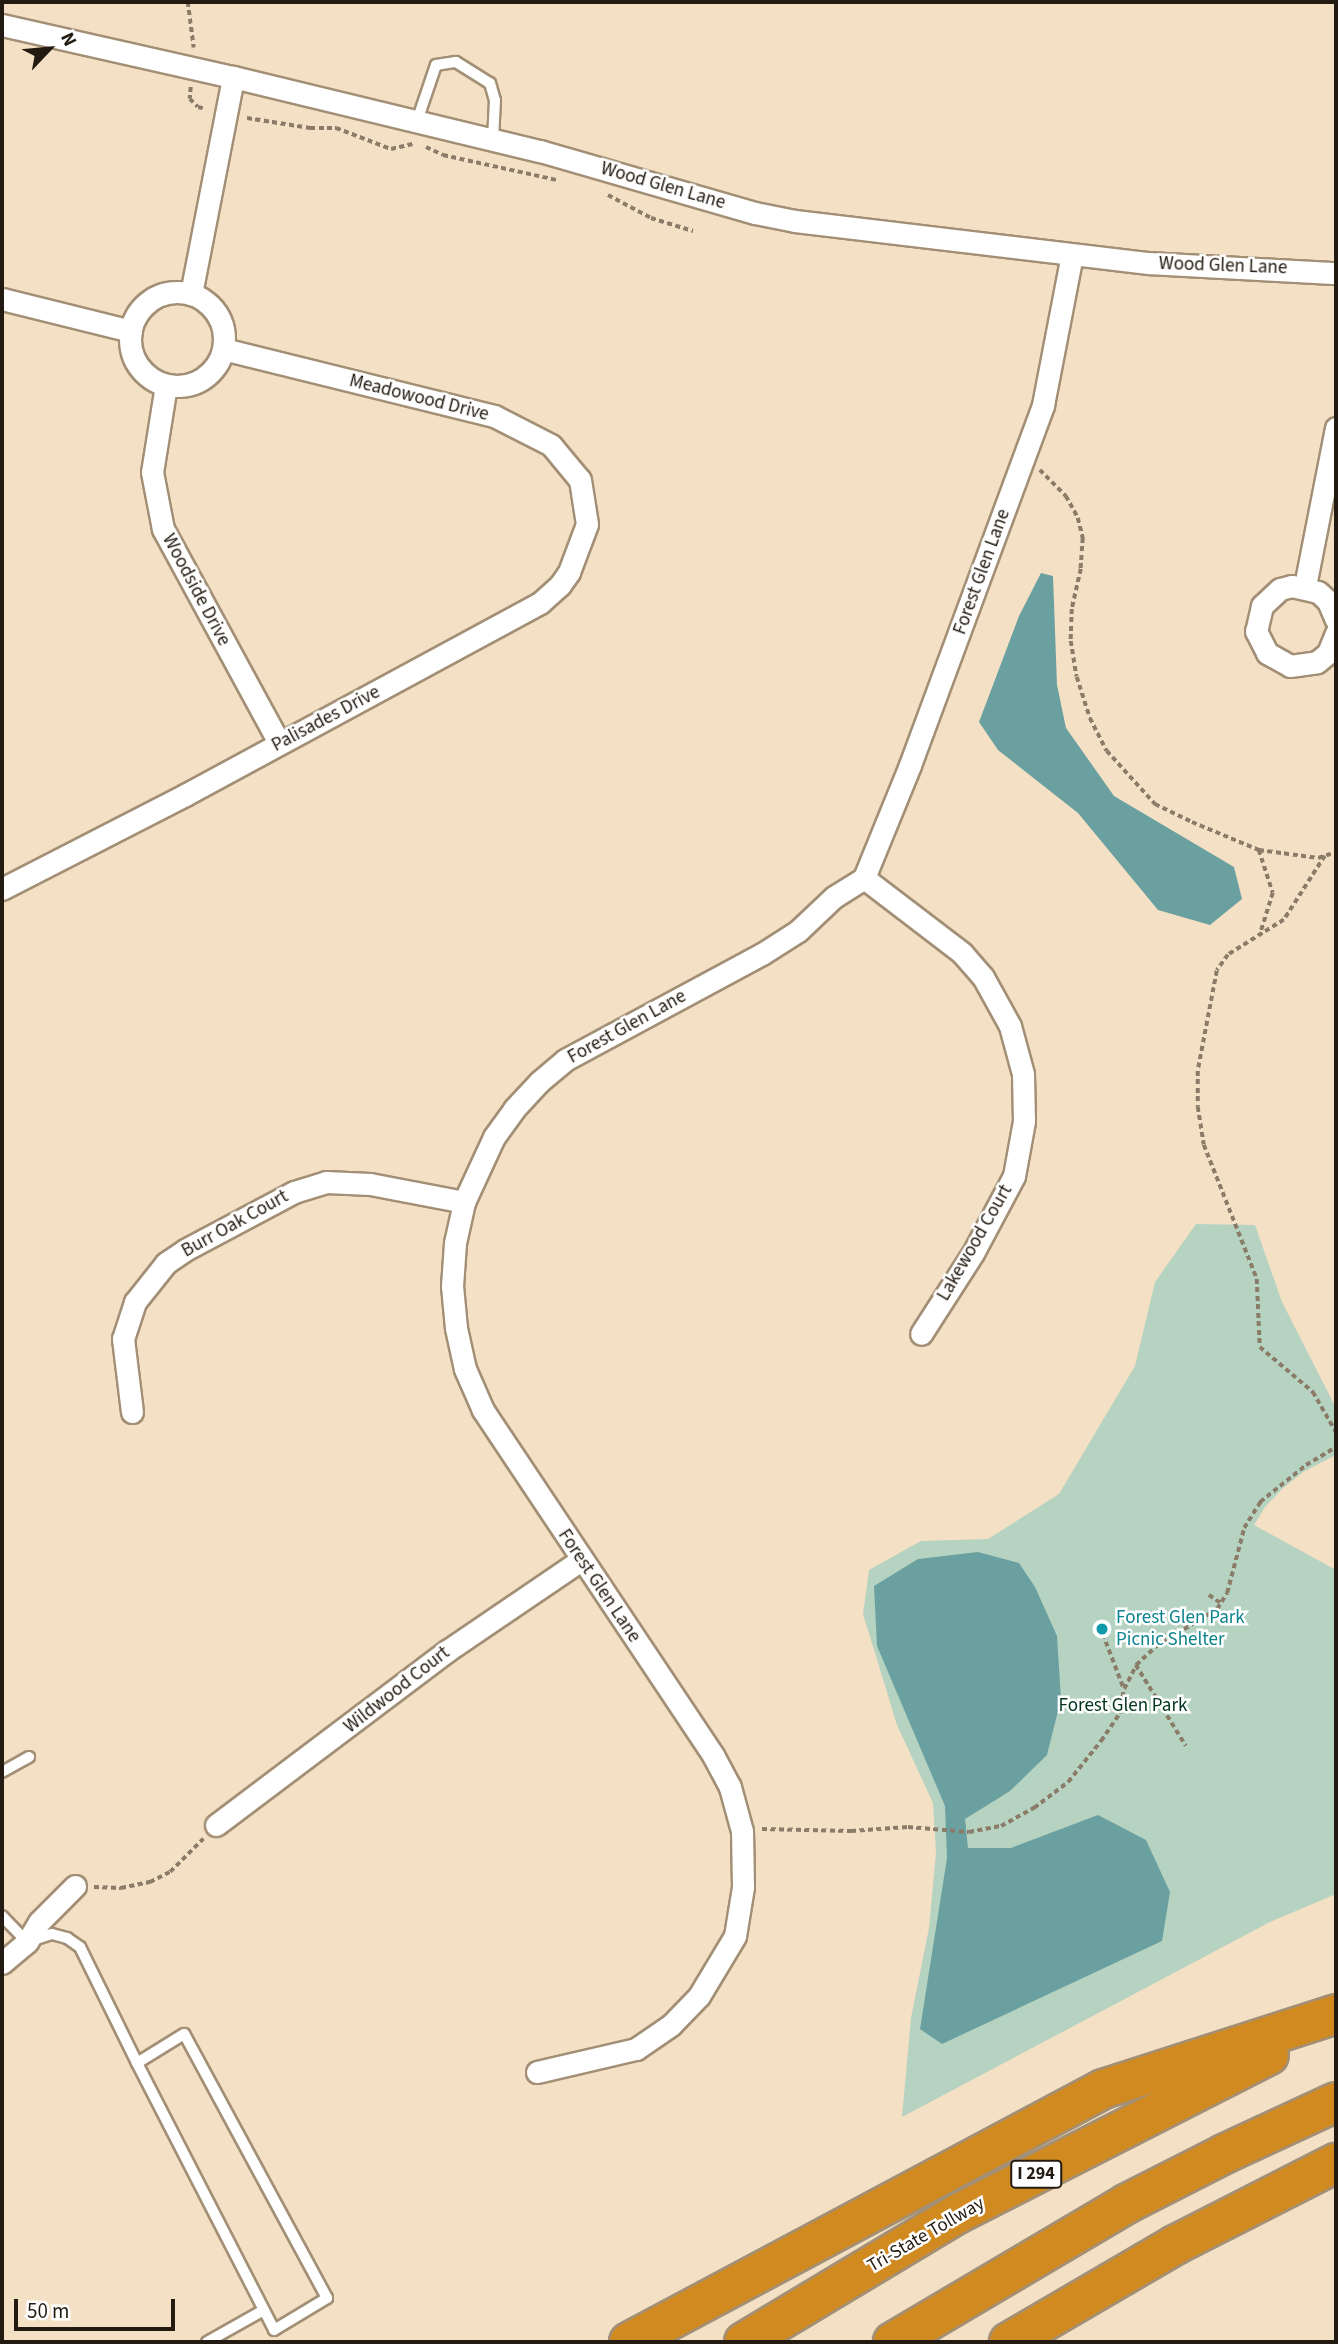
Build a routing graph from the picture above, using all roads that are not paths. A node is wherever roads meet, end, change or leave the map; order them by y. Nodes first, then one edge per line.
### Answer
1 (2, 25) edge
2 (233, 77) junction
3 (417, 121) junction
4 (493, 140) junction
5 (1073, 255) junction
6 (1336, 273) edge
7 (191, 294) junction
8 (2, 299) edge
9 (131, 331) junction
10 (223, 348) junction
11 (166, 385) junction
12 (1336, 428) edge
13 (583, 495) joint
14 (1305, 586) junction
15 (1336, 620) edge
16 (1336, 633) edge
17 (279, 743) junction
18 (864, 878) junction
19 (2, 889) edge
20 (464, 1202) junction
21 (921, 1334) dead end
22 (132, 1412) dead end
23 (582, 1560) junction
24 (29, 1757) dead end
25 (2, 1772) edge
26 (216, 1825) road end
27 (75, 1886) road end
28 (2, 1916) edge
29 (27, 1942) junction
30 (2, 1964) edge
31 (1336, 1985) edge
32 (1336, 2014) edge
33 (1336, 2020) edge
34 (138, 2063) junction
35 (537, 2072) dead end
36 (1103, 2089) junction
37 (1336, 2102) edge
38 (1336, 2163) edge
39 (264, 2310) junction
40 (207, 2342) edge
41 (629, 2342) edge
42 (744, 2342) edge
43 (893, 2342) edge
44 (1009, 2342) edge

1 - 2 street, Wood Glen Lane
2 - 3 street, Wood Glen Lane
2 - 7 street
3 - 4 street, Wood Glen Lane
3 - 4 lane
4 - 5 street, Wood Glen Lane
5 - 6 street, Wood Glen Lane
5 - 18 street, Forest Glen Lane
7 - 9 street
7 - 10 street
8 - 9 street
9 - 11 street
10 - 11 street
10 - 13 street, Meadowood Drive
11 - 17 street, Woodside Drive
12 - 14 street
13 - 17 street, Palisades Drive
14 - 15 street
14 - 16 street
17 - 19 street, Palisades Drive
18 - 20 street, Forest Glen Lane
18 - 21 street, Lakewood Court
20 - 22 street, Burr Oak Court
20 - 23 street, Forest Glen Lane
23 - 26 street, Wildwood Court
23 - 35 street, Forest Glen Lane
24 - 25 lane
27 - 29 street
28 - 29 lane
29 - 30 street
29 - 34 lane
31 - 36 highway
32 - 36 highway
33 - 42 highway, Tri-State Tollway / I 294
34 - 39 lane
34 - 39 lane
36 - 41 highway
37 - 43 highway
38 - 44 highway
39 - 40 lane

